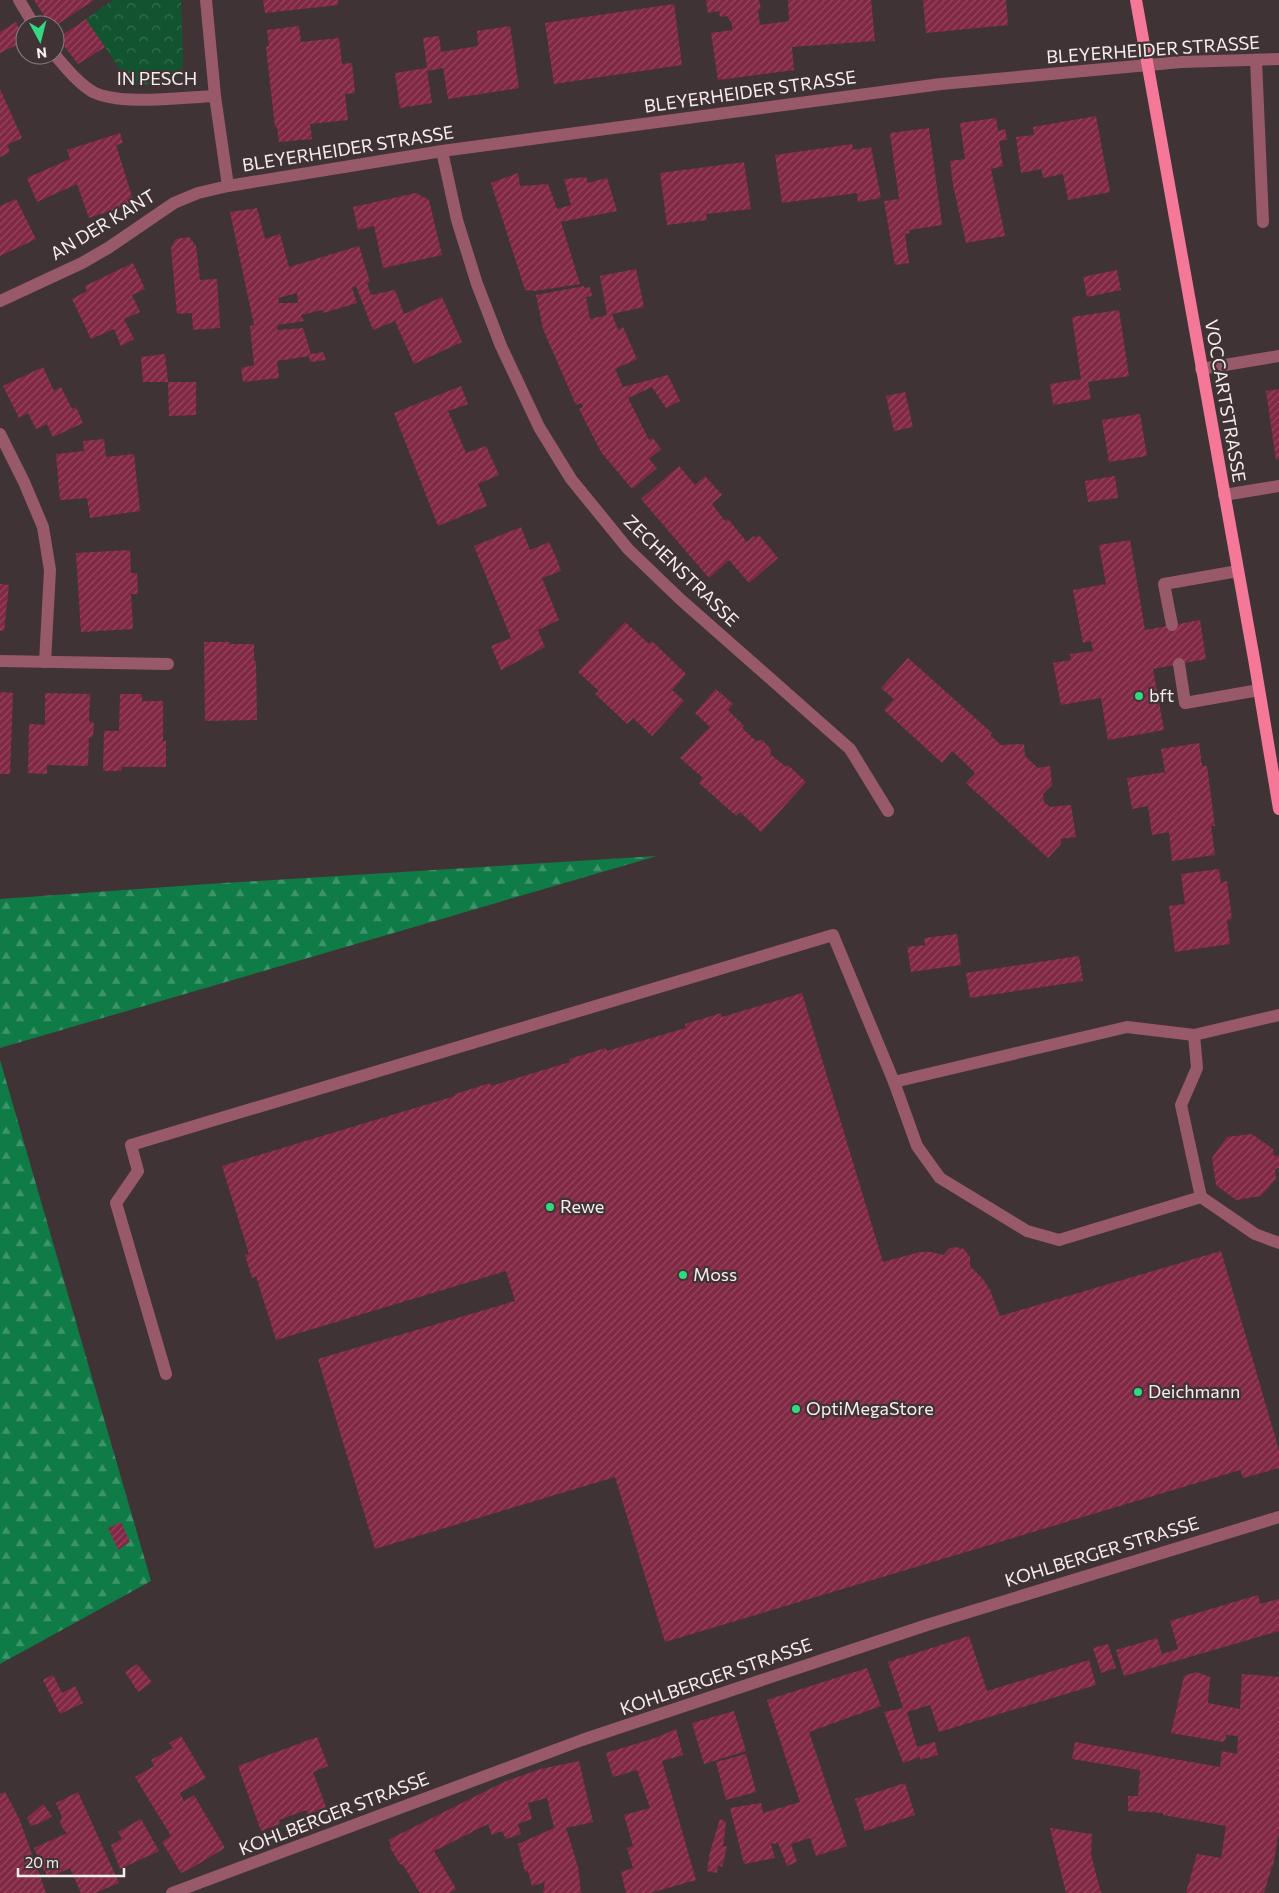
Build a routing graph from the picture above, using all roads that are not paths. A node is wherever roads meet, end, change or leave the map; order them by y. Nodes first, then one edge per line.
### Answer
1 (19, 0) edge
2 (206, 0) edge
3 (1136, 0) edge
4 (28, 15) edge
5 (1279, 59) edge
6 (1256, 60) junction
7 (65, 65) edge
8 (1147, 65) junction
9 (215, 96) junction
10 (442, 151) junction
11 (228, 186) junction
12 (1263, 222) dead end
13 (0, 301) edge
14 (1279, 356) edge
15 (1201, 369) junction
16 (0, 434) edge
17 (1279, 486) edge
18 (1224, 495) junction
19 (1238, 571) junction
20 (1172, 625) dead end
21 (0, 661) edge
22 (45, 662) junction
23 (168, 664) dead end
24 (1178, 664) dead end
25 (1259, 690) junction
26 (1279, 809) edge
27 (888, 811) dead end
28 (1279, 1015) edge
29 (1194, 1035) junction
30 (894, 1082) junction
31 (1200, 1198) junction
32 (1279, 1244) edge
33 (166, 1374) dead end
34 (1279, 1517) edge
35 (172, 1893) edge

1 - 4 street
2 - 9 street, IN PESCH
3 - 8 main road, VOCCARTSTRASSE
5 - 6 street, BLEYERHEIDER STRASSE
6 - 8 street, BLEYERHEIDER STRASSE
6 - 12 street
7 - 9 street, IN PESCH
8 - 10 street, BLEYERHEIDER STRASSE
8 - 15 main road, VOCCARTSTRASSE
9 - 11 street, IN PESCH
10 - 11 street, BLEYERHEIDER STRASSE
10 - 27 street, ZECHENSTRASSE
11 - 13 street, AN DER KANT
14 - 15 street
15 - 18 main road, VOCCARTSTRASSE
16 - 22 street
17 - 18 street
18 - 19 main road, VOCCARTSTRASSE
19 - 20 street
19 - 25 main road, VOCCARTSTRASSE
21 - 22 street
22 - 23 street
24 - 25 street
25 - 26 main road, VOCCARTSTRASSE
28 - 29 street
29 - 30 street
29 - 31 street
30 - 31 street
30 - 33 street
31 - 32 street
34 - 35 street, KOHLBERGER STRASSE

